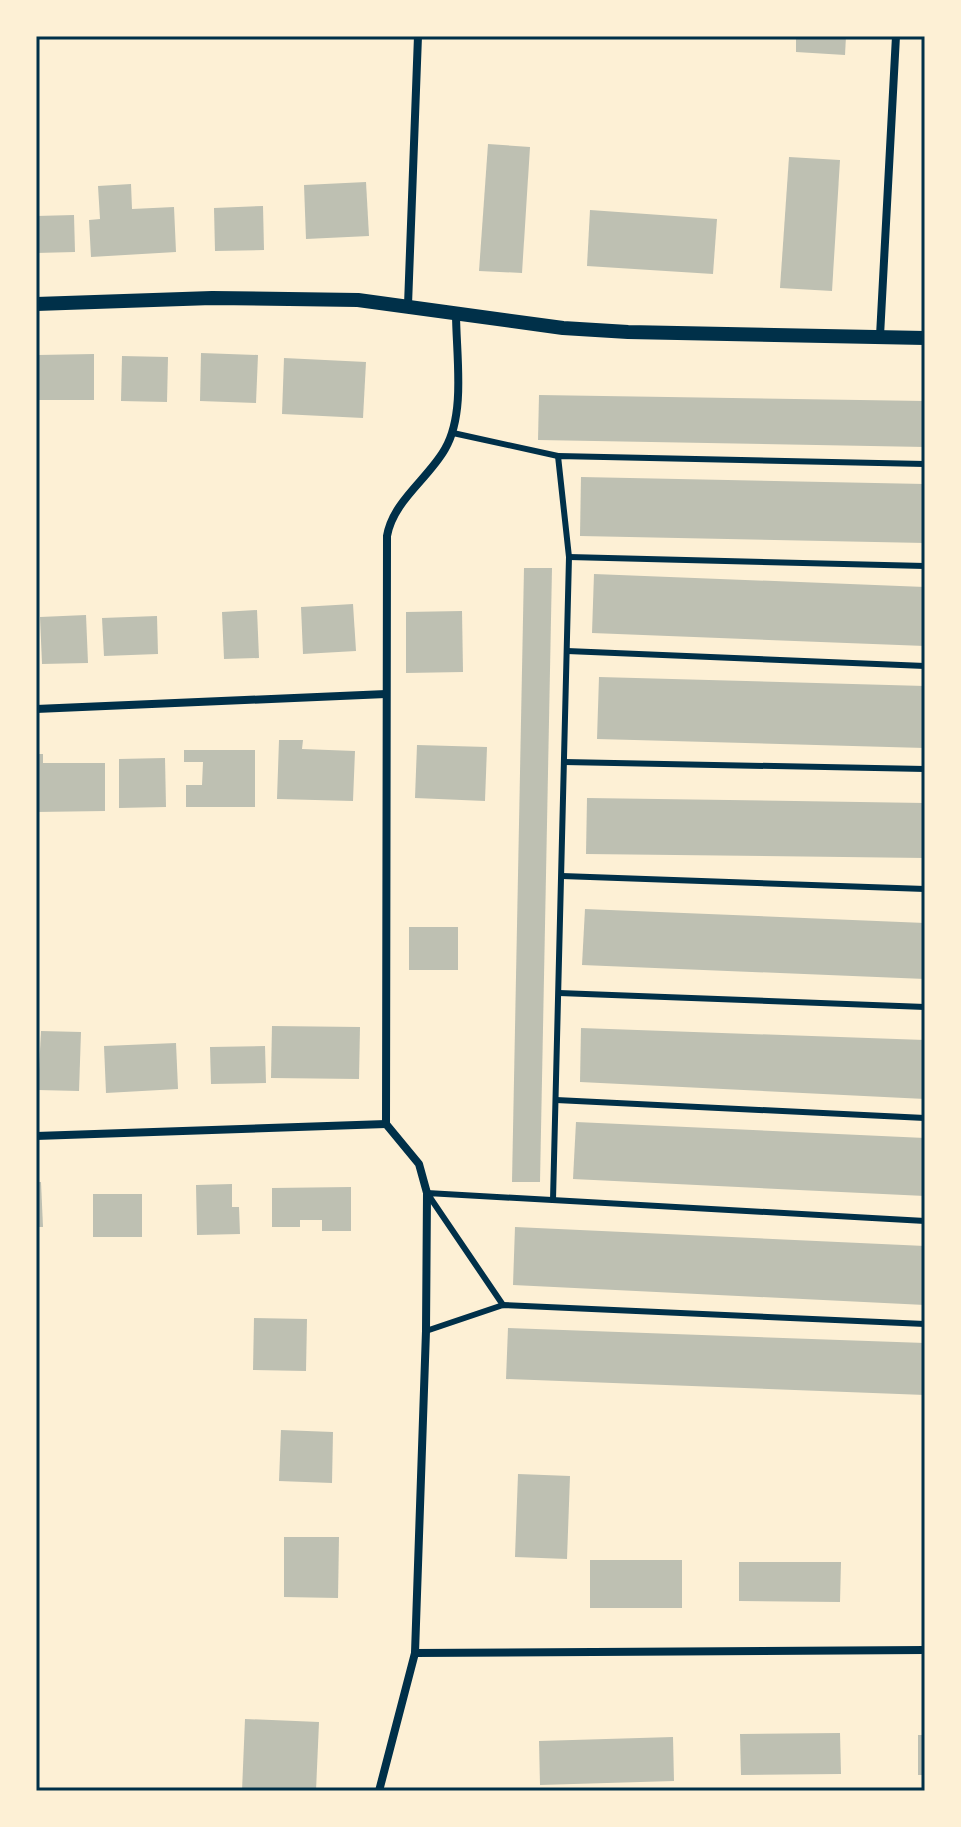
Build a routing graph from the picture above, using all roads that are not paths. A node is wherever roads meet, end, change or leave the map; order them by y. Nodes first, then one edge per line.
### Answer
1 (418, 36) edge
2 (896, 36) edge
3 (36, 304) edge
4 (408, 305) junction
5 (456, 313) junction
6 (880, 336) junction
7 (925, 338) edge
8 (453, 433) junction
9 (558, 456) junction
10 (925, 464) edge
11 (569, 557) junction
12 (925, 566) edge
13 (567, 651) junction
14 (925, 666) edge
15 (386, 694) junction
16 (36, 709) edge
17 (564, 762) junction
18 (925, 769) edge
19 (562, 876) junction
20 (925, 889) edge
21 (559, 993) junction
22 (925, 1007) edge
23 (556, 1100) junction
24 (925, 1118) edge
25 (386, 1124) junction
26 (36, 1136) edge
27 (427, 1193) junction
28 (553, 1200) junction
29 (925, 1221) edge
30 (503, 1305) junction
31 (925, 1324) edge
32 (426, 1331) junction
33 (925, 1650) edge
34 (415, 1653) junction
35 (379, 1791) edge

1 - 4 street
2 - 6 street
3 - 4 street
4 - 5 street
5 - 6 street
5 - 8 street
6 - 7 street
8 - 9 lane
8 - 15 street
9 - 10 lane
9 - 11 lane
11 - 12 lane
11 - 13 lane
13 - 14 lane
13 - 17 lane
15 - 16 street
15 - 25 street
17 - 18 lane
17 - 19 lane
19 - 20 lane
19 - 21 lane
21 - 22 lane
21 - 23 lane
23 - 24 lane
23 - 28 lane
25 - 26 street
25 - 27 street
27 - 28 lane
27 - 30 lane
27 - 32 street
28 - 29 lane
30 - 31 lane
30 - 32 lane
32 - 34 street
33 - 34 street
34 - 35 street

